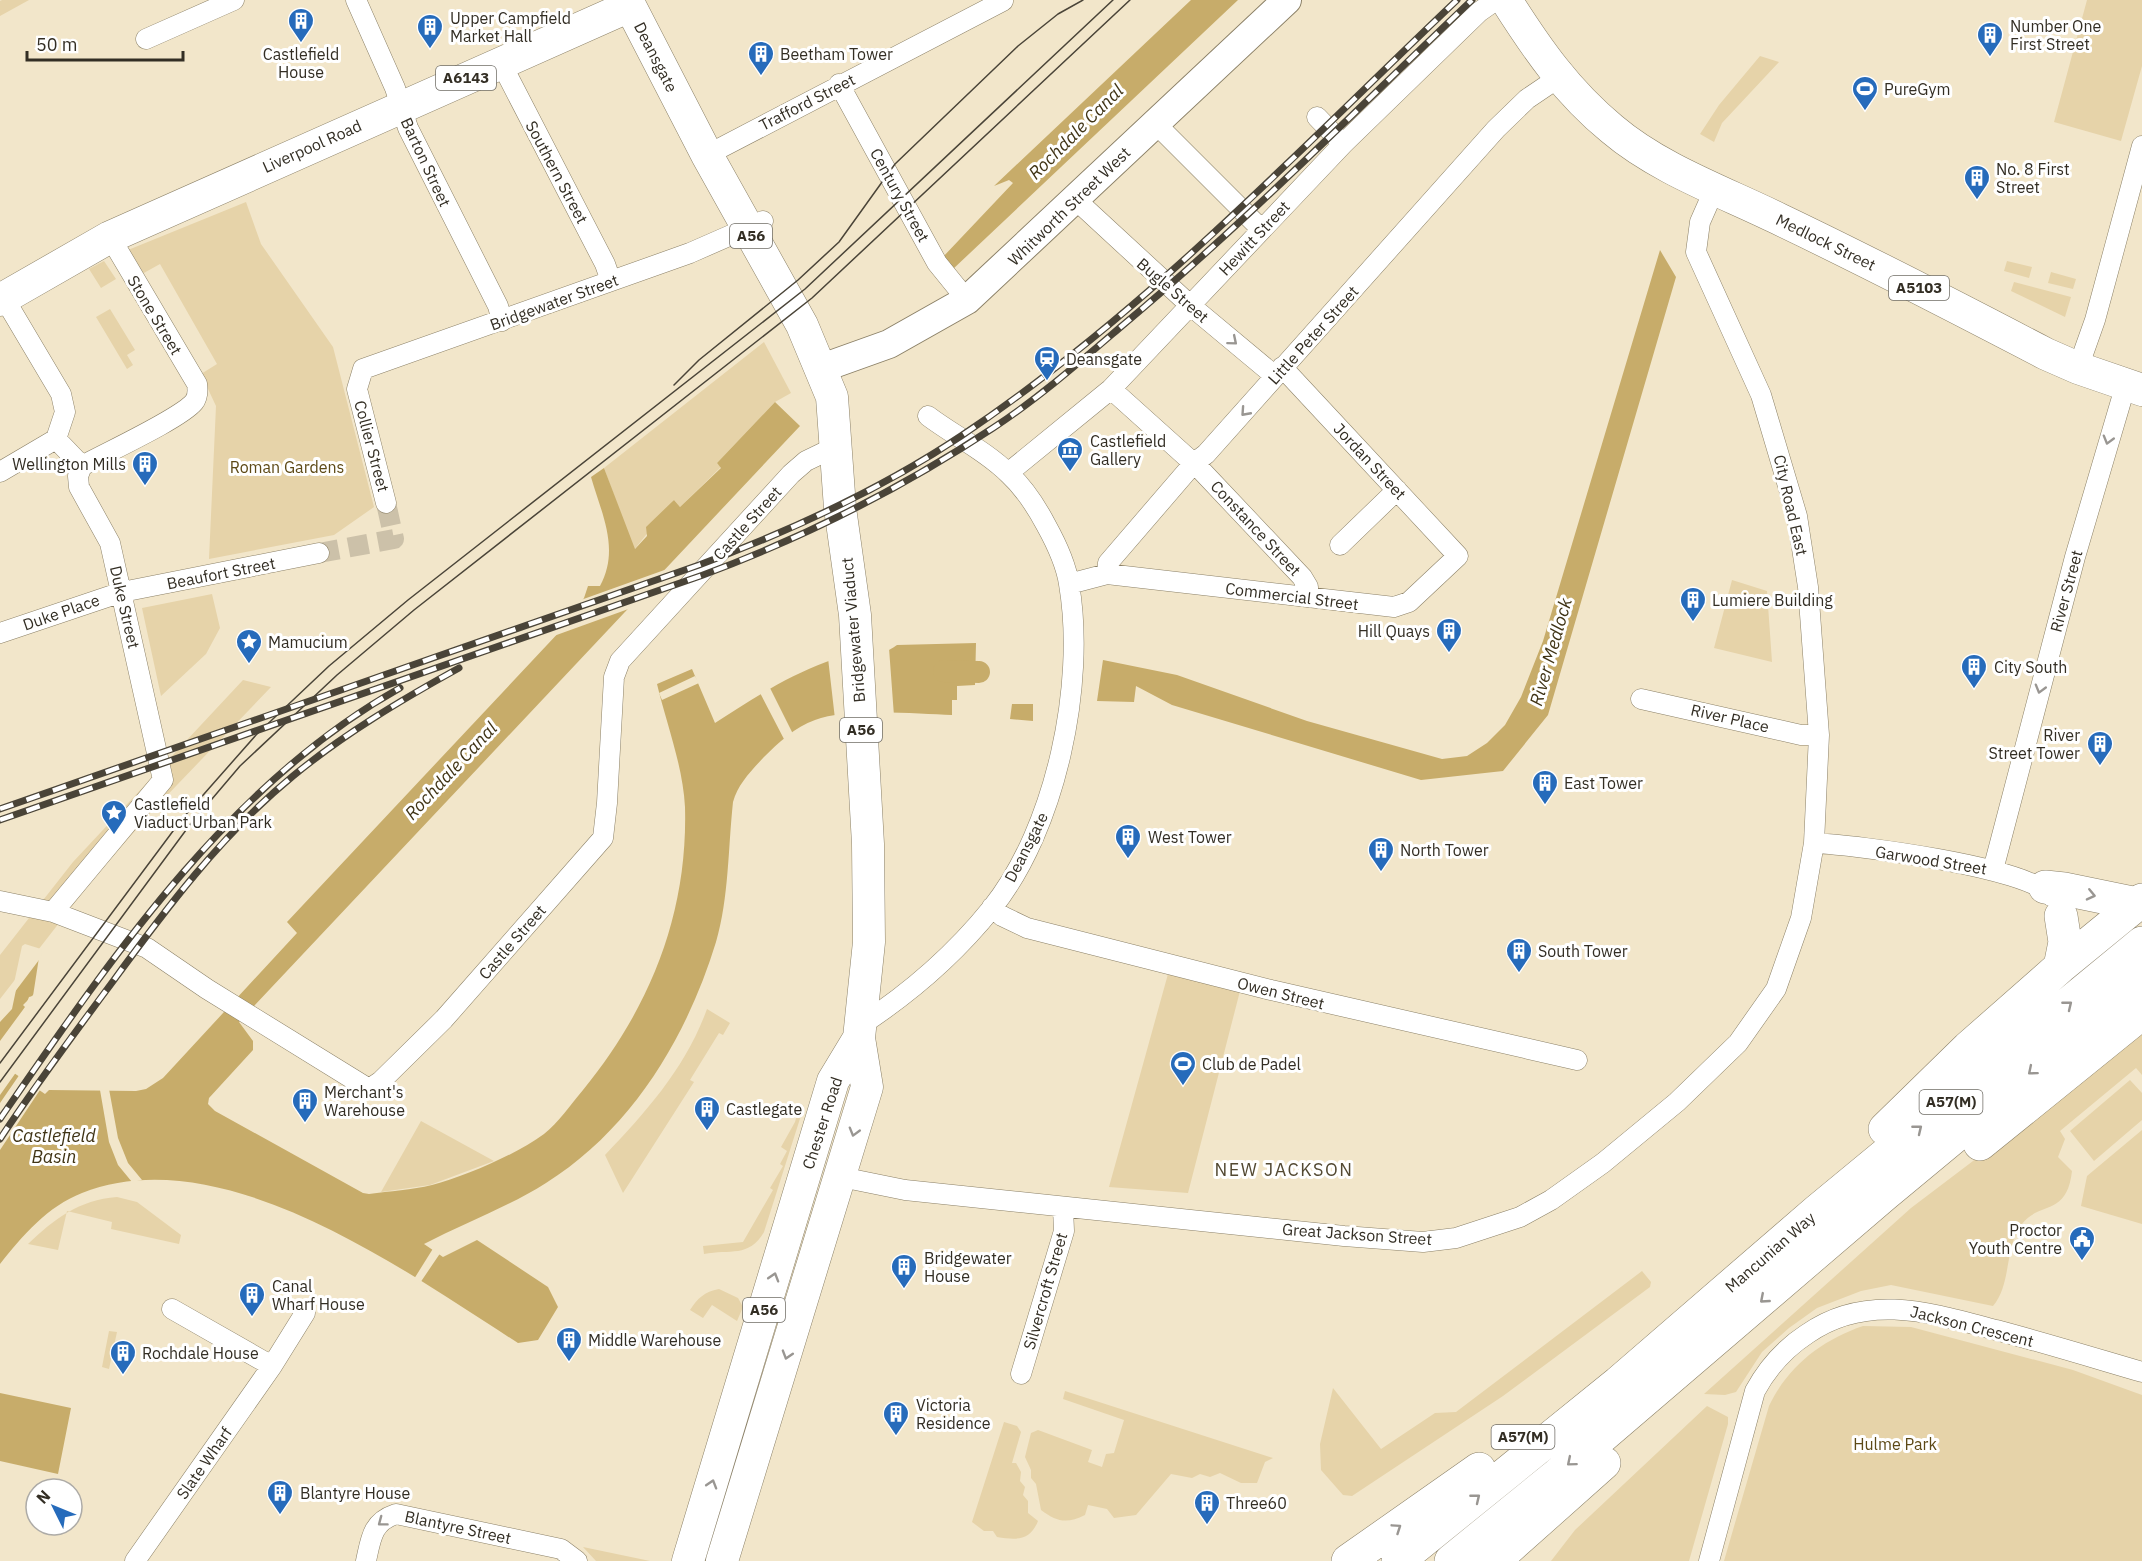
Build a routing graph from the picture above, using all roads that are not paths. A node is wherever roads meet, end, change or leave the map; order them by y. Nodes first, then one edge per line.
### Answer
1 (234, 0) edge
2 (356, 0) edge
3 (1003, 0) edge
4 (1287, 0) edge
5 (1496, 0) edge
6 (1506, 0) edge
7 (628, 3) edge
8 (146, 39) dead end
9 (501, 63) junction
10 (1558, 78) junction
11 (839, 84) junction
12 (401, 107) junction
13 (1317, 117) dead end
14 (1156, 124) junction
15 (1343, 144) junction
16 (2142, 146) edge
17 (707, 155) junction
18 (1715, 188) junction
19 (1075, 199) junction
20 (755, 225) junction
21 (1262, 229) junction
22 (110, 237) junction
23 (611, 281) junction
24 (2, 299) edge
25 (967, 300) junction
26 (1191, 306) junction
27 (502, 321) junction
28 (822, 368) junction
29 (2078, 368) junction
30 (1279, 372) junction
31 (2134, 387) edge
32 (357, 388) joint
33 (1111, 389) junction
34 (928, 416) dead end
35 (56, 439) junction
36 (837, 446) junction
37 (1194, 463) junction
38 (82, 466) junction
39 (0, 472) edge
40 (1008, 473) junction
41 (1397, 490) junction
42 (386, 503) tunnel mouth
43 (1340, 545) dead end
44 (319, 554) tunnel mouth
45 (1458, 556) joint
46 (1107, 574) junction
47 (1069, 584) junction
48 (122, 592) junction
49 (1308, 597) junction
50 (0, 633) edge
51 (1641, 699) dead end
52 (1819, 735) junction
53 (1814, 843) junction
54 (1993, 870) junction
55 (2044, 887) junction
56 (0, 901) edge
57 (2139, 902) edge
58 (992, 907) junction
59 (53, 912) junction
60 (2061, 916) joint
61 (2142, 943) edge
62 (2060, 967) junction
63 (2142, 981) edge
64 (2142, 1013) edge
65 (860, 1032) junction
66 (1577, 1060) dead end
67 (841, 1177) junction
68 (1063, 1208) junction
69 (1760, 1261) junction
70 (1800, 1269) junction
71 (172, 1309) dead end
72 (305, 1313) dead end
73 (1698, 1314) junction
74 (1729, 1330) junction
75 (272, 1366) junction
76 (2142, 1372) edge
77 (1021, 1374) dead end
78 (735, 1524) junction
79 (135, 1561) edge
80 (366, 1561) edge
81 (577, 1561) edge
82 (688, 1561) edge
83 (722, 1561) edge
84 (733, 1561) edge
85 (1348, 1561) edge
86 (1398, 1561) edge
87 (1450, 1561) edge
88 (1494, 1561) edge
89 (1709, 1561) edge

1 - 8 street
2 - 12 street, Barton Street
3 - 11 street, Trafford Street
4 - 14 main road, Whitworth Street West
5 - 15 street, Hewitt Street
6 - 10 main road, A5103
7 - 9 main road, Liverpool Road / A6143
7 - 17 main road, Deansgate / A56
9 - 12 main road, Liverpool Road / A6143
9 - 23 street, Southern Street
10 - 18 main road, Medlock Street / A5103
10 - 30 street, Little Peter Street
11 - 17 street, Trafford Street
11 - 25 street, Century Street
12 - 22 main road, Liverpool Road / A6143
12 - 27 street, Barton Street
13 - 15 street
14 - 19 main road, Whitworth Street West
14 - 21 street
15 - 21 street, Hewitt Street
16 - 29 street
17 - 20 main road, Deansgate / A56
18 - 29 main road, Medlock Street / A5103
18 - 52 street, City Road East
19 - 25 main road, Whitworth Street West
19 - 26 street, Bugle Street
20 - 23 street, Bridgewater Street
20 - 28 main road, Deansgate / A56
21 - 26 street, Hewitt Street
22 - 24 main road, Liverpool Road / A6143
22 - 38 street, Stone Street
23 - 27 street, Bridgewater Street
24 - 35 street
25 - 28 main road, Whitworth Street West
26 -> 30 street, Bugle Street
26 - 33 street, Hewitt Street
27 - 32 street, Bridgewater Street
28 - 36 main road, Bridgewater Viaduct / A56
29 - 31 main road, Medlock Street / A5103
30 -> 37 street, Little Peter Street
30 - 41 street, Jordan Street
31 -> 54 street, River Street
32 - 42 street, Collier Street
33 - 37 street, Constance Street
33 - 40 street, Hewitt Street
34 - 40 street, Deansgate
35 - 38 street
35 - 39 street
36 - 59 street, Castle Street
36 - 65 main road, Bridgewater Viaduct / A56
37 - 46 street, Little Peter Street
37 - 49 street, Constance Street
38 - 48 street, Duke Street
40 - 47 street, Deansgate
41 - 43 street
41 - 45 street, Jordan Street
44 - 48 street, Beaufort Street
45 - 49 street, Commercial Street
46 - 47 street
46 - 49 street, Commercial Street
47 - 58 street, Deansgate
48 - 50 street, Duke Place
48 - 59 street, Duke Street
51 - 52 street, River Place
52 - 53 street, City Road East
53 - 54 street, Garwood Street
53 - 68 street, Great Jackson Street
54 - 55 street, Garwood Street
55 -> 57 highway
55 - 60 street
56 - 59 street, Castle Street
57 - 62 highway, A57(M)
58 - 65 street, Deansgate
58 - 66 street, Owen Street
60 - 62 highway
69 -> 61 highway, Mancunian Way / A57(M)
62 - 69 highway, A57(M)
63 -> 70 highway, Mancunian Way / A57(M)
64 - 70 highway, A57(M)
65 -> 67 main road, Chester Road / A56
82 -> 65 main road, Chester Road / A56
67 - 68 street, Great Jackson Street
67 -> 78 main road, Chester Road / A56
68 - 77 street, Silvercroft Street
69 - 73 highway, Mancunian Way / A57(M)
70 -> 74 highway, Mancunian Way / A57(M)
71 - 75 street
72 - 75 street, Slate Wharf
85 -> 73 highway, A57(M)
86 -> 73 highway, Mancunian Way / A57(M)
74 -> 87 highway, Mancunian Way / A57(M)
74 - 88 highway, A57(M)
75 - 79 street, Slate Wharf
76 - 89 street, Jackson Crescent
78 - 83 main road, Chester Road / A56
78 - 84 main road
81 -> 80 street, Blantyre Street

